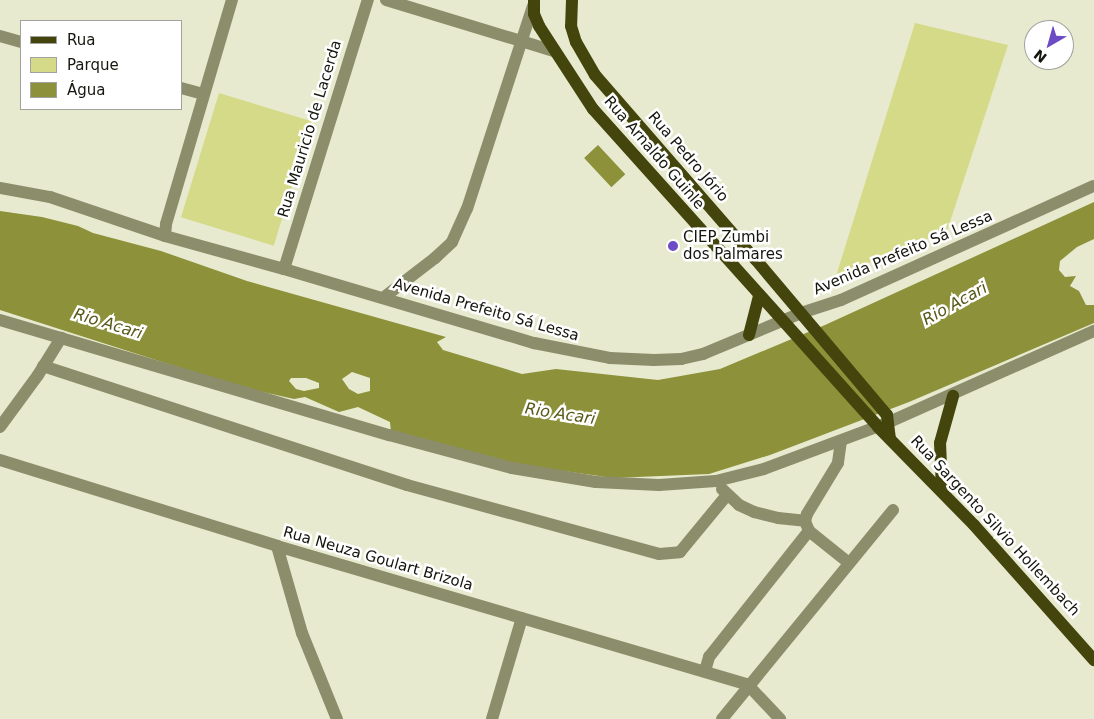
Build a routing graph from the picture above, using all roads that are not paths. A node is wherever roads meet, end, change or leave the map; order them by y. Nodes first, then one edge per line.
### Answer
1 (232, 0) edge
2 (368, 0) edge
3 (386, 0) edge
4 (572, 0) edge
5 (534, 3) edge
6 (0, 36) edge
7 (520, 40) junction
8 (20, 42) edge
9 (554, 51) junction
10 (182, 88) edge
11 (203, 94) junction
12 (1094, 186) edge
13 (0, 188) edge
14 (165, 236) junction
15 (284, 268) junction
16 (759, 296) junction
17 (383, 298) junction
18 (805, 318) junction
19 (0, 320) edge
20 (787, 326) junction
21 (1094, 331) edge
22 (749, 335) junction
23 (61, 338) junction
24 (43, 366) junction
25 (953, 396) junction
26 (881, 422) junction
27 (0, 427) edge
28 (842, 441) junction
29 (0, 460) edge
30 (716, 481) junction
31 (942, 490) junction
32 (727, 495) junction
33 (894, 510) dead end
34 (807, 526) junction
35 (277, 546) junction
36 (849, 563) junction
37 (522, 618) junction
38 (1094, 660) edge
39 (705, 671) junction
40 (748, 685) junction
41 (337, 719) edge
42 (492, 719) edge
43 (722, 719) edge
44 (780, 719) edge

1 - 11 street
2 - 15 street, Rua Mauricio de Lacerda
3 - 7 street
4 - 18 main road, Rua Pedro Jório
5 - 7 street
5 - 9 main road, Rua Arnaldo Guinle
6 - 8 street
7 - 9 street
7 - 17 street
9 - 16 main road, Rua Arnaldo Guinle
10 - 11 street
11 - 14 street
12 - 18 street, Avenida Prefeito Sá Lessa
13 - 14 street, Avenida Prefeito Sá Lessa
14 - 15 street, Avenida Prefeito Sá Lessa
15 - 17 street, Avenida Prefeito Sá Lessa
16 - 20 main road, Rua Arnaldo Guinle
16 - 22 main road
17 - 22 street, Avenida Prefeito Sá Lessa
18 - 20 street, Avenida Prefeito Sá Lessa
18 - 26 main road, Rua Sargento Silvio Hollembach
19 - 23 street
20 - 22 street, Avenida Prefeito Sá Lessa
20 - 26 main road
21 - 25 street
23 - 24 street
23 - 30 street
24 - 27 street
24 - 32 street
25 - 26 street
25 - 31 main road
26 - 28 street
26 - 31 main road, Rua Sargento Silvio Hollembach
28 - 30 street
28 - 34 street
29 - 35 street, Rua Neuza Goulart Brizola
30 - 32 street
31 - 38 main road, Rua Sargento Silvio Hollembach
32 - 34 street
33 - 36 street
34 - 36 street
34 - 39 street
35 - 37 street, Rua Neuza Goulart Brizola
35 - 41 street
36 - 40 street
37 - 39 street, Rua Neuza Goulart Brizola
37 - 42 street
39 - 40 street, Rua Neuza Goulart Brizola
40 - 43 street
40 - 44 street

